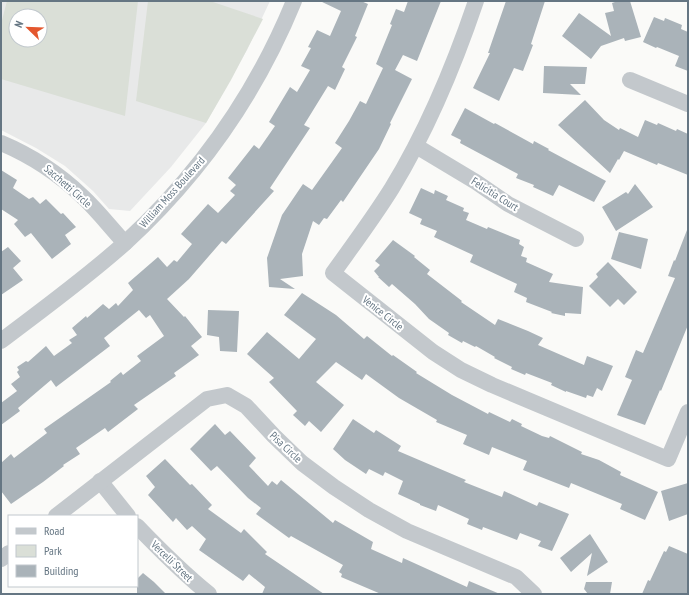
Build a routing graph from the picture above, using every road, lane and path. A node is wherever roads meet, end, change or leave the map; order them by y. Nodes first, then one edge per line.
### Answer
1 (294, 1) edge
2 (476, 1) edge
3 (630, 80) dead end
4 (688, 104) edge
5 (1, 143) edge
6 (416, 146) junction
7 (576, 239) dead end
8 (125, 243) junction
9 (1, 341) edge
10 (688, 412) edge
11 (100, 481) junction
12 (57, 515) edge
13 (127, 515) edge
14 (138, 527) edge
15 (209, 594) edge
16 (534, 594) edge

1 - 8 street, William Moss Boulevard
2 - 6 street, Venice Circle
3 - 4 street
5 - 8 street, Sacchetti Circle
6 - 7 street, Felicitia Court
6 - 10 street, Venice Circle
8 - 9 street, William Moss Boulevard
11 - 12 street, Pisa Circle
11 - 13 street
11 - 16 street, Pisa Circle
14 - 15 street, Vercelli Street

